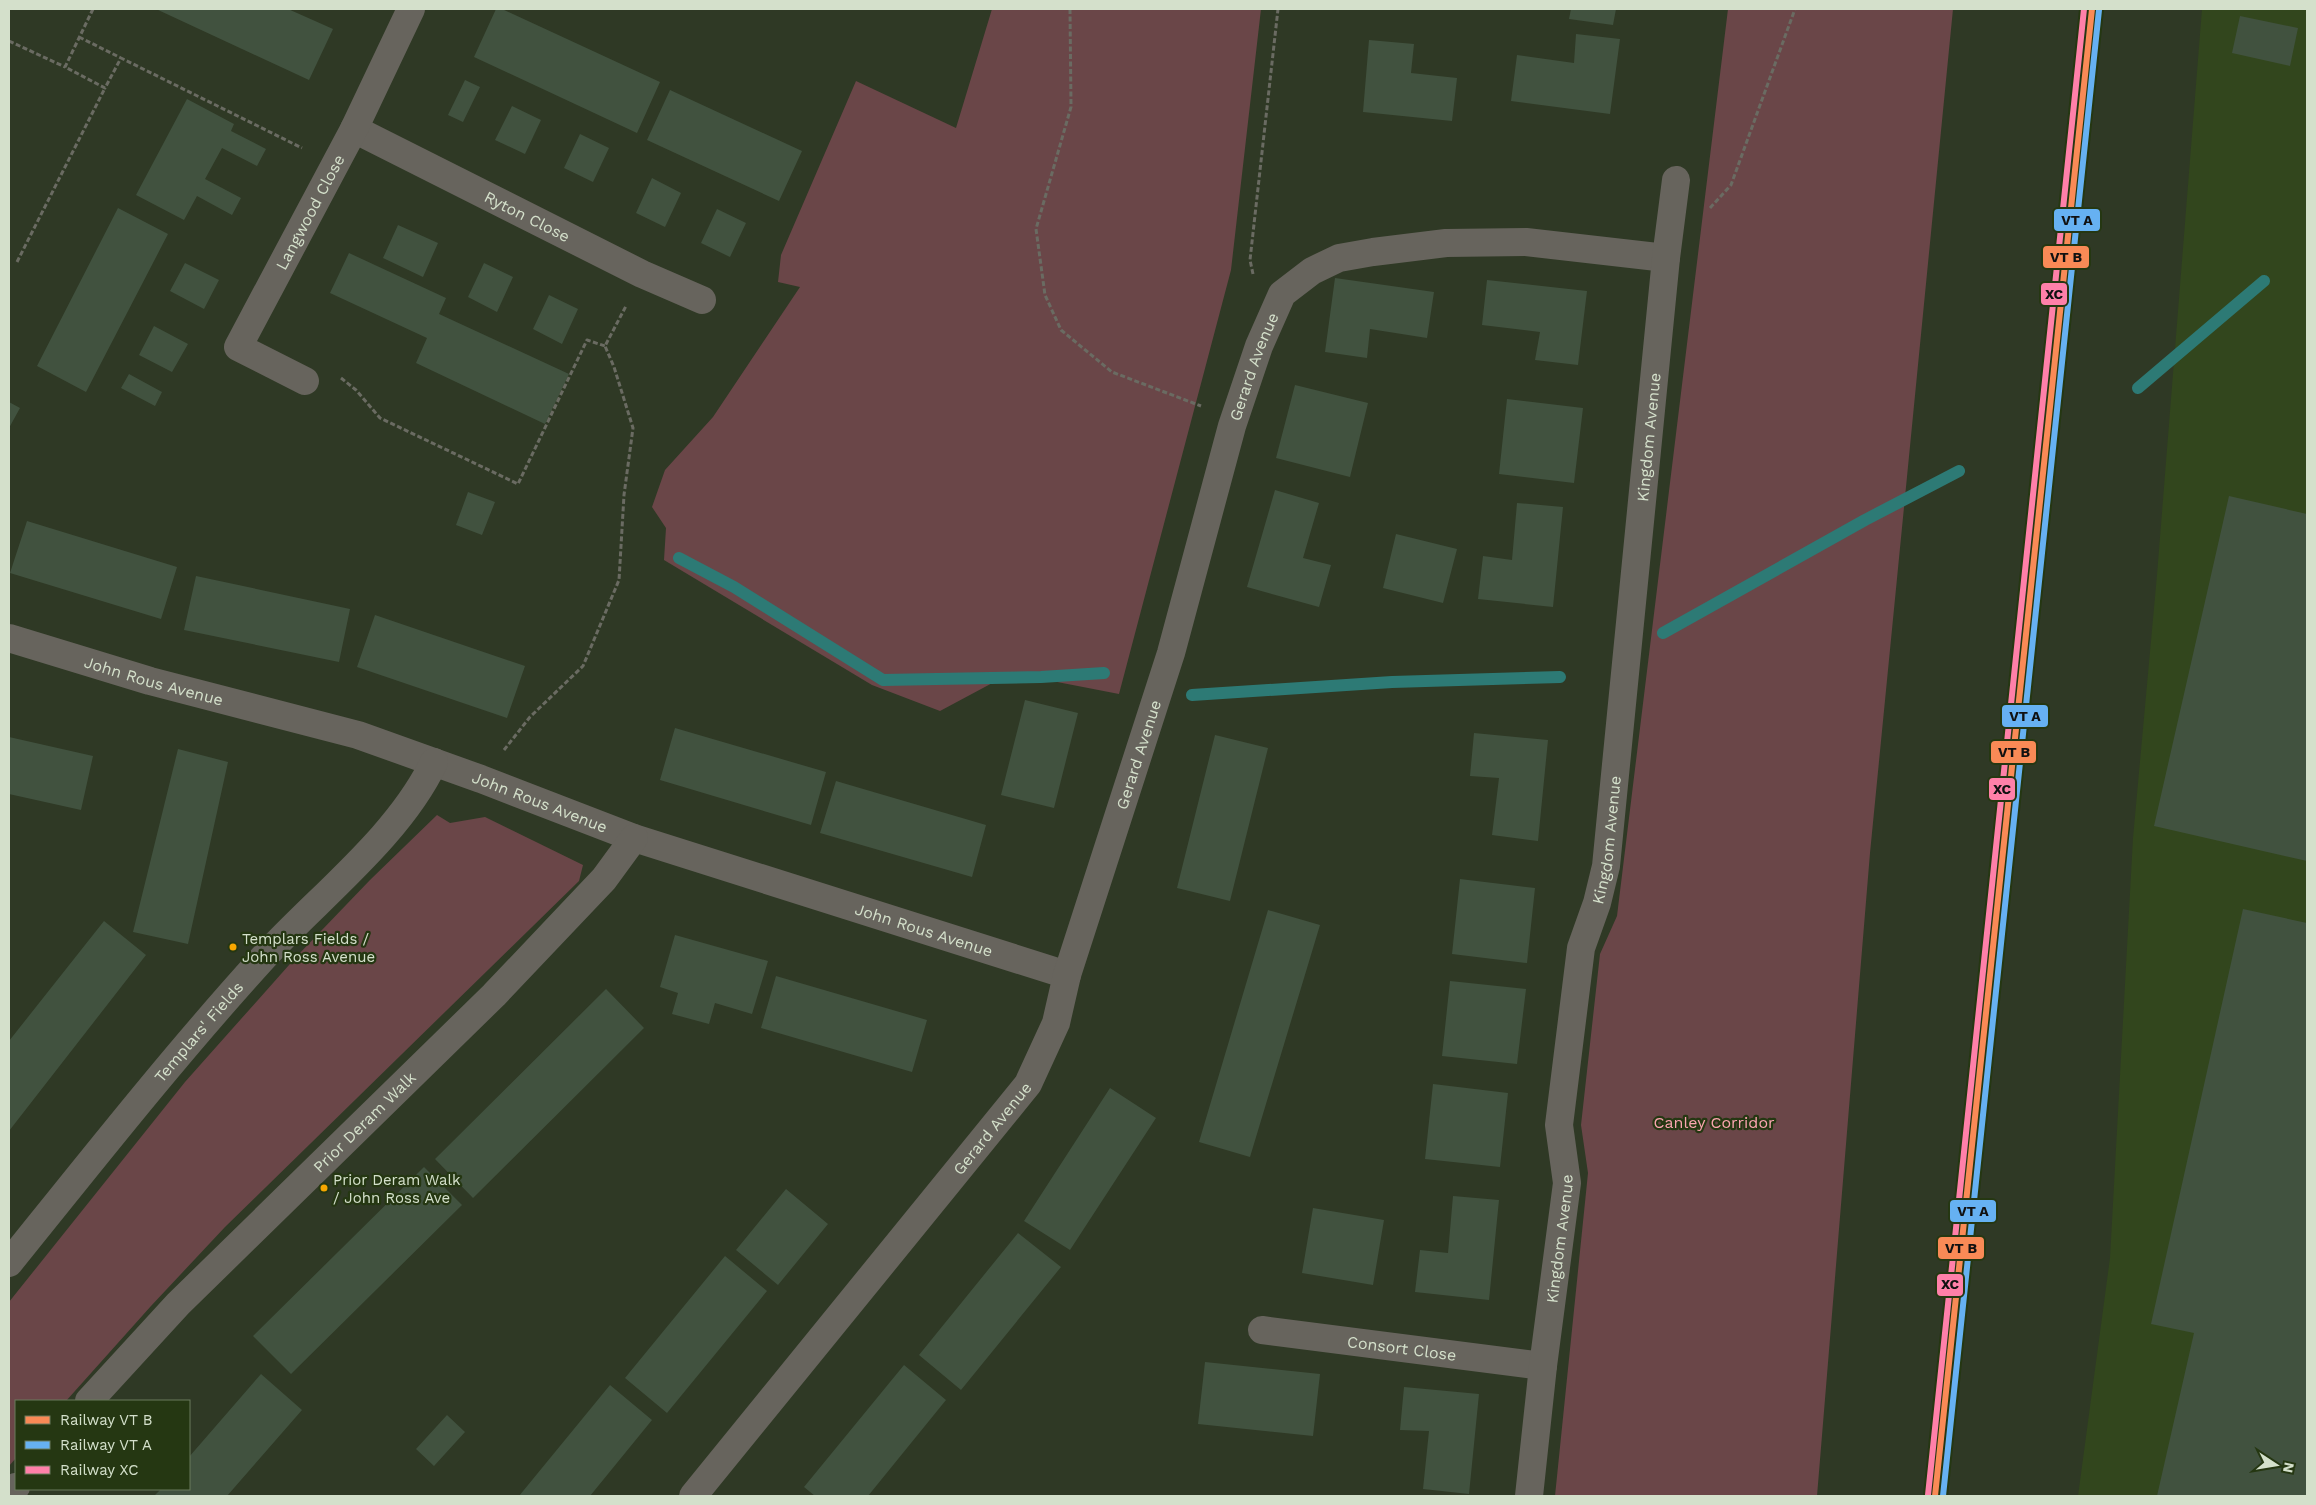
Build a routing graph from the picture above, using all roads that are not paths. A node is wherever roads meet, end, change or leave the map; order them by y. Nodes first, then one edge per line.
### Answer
1 (410, 9) edge
2 (354, 129) junction
3 (1676, 180) dead end
4 (1666, 258) junction
5 (702, 300) dead end
6 (305, 381) road end
7 (9, 638) edge
8 (434, 762) junction
9 (634, 838) junction
10 (1068, 975) junction
11 (9, 1263) edge
12 (1262, 1330) dead end
13 (1543, 1366) junction
14 (91, 1400) edge
15 (693, 1496) edge
16 (1528, 1496) edge

1 - 2 street, Langwood Close
2 - 5 street, Ryton Close
2 - 6 street, Langwood Close
3 - 4 street, Kingdom Avenue
4 - 10 street, Gerard Avenue
4 - 13 street, Kingdom Avenue
7 - 8 street, John Rous Avenue
8 - 9 street, John Rous Avenue
8 - 11 street, Templars' Fields
9 - 10 street, John Rous Avenue
9 - 14 street, Prior Deram Walk
10 - 15 street, Gerard Avenue
12 - 13 street, Consort Close
13 - 16 street, Kingdom Avenue

